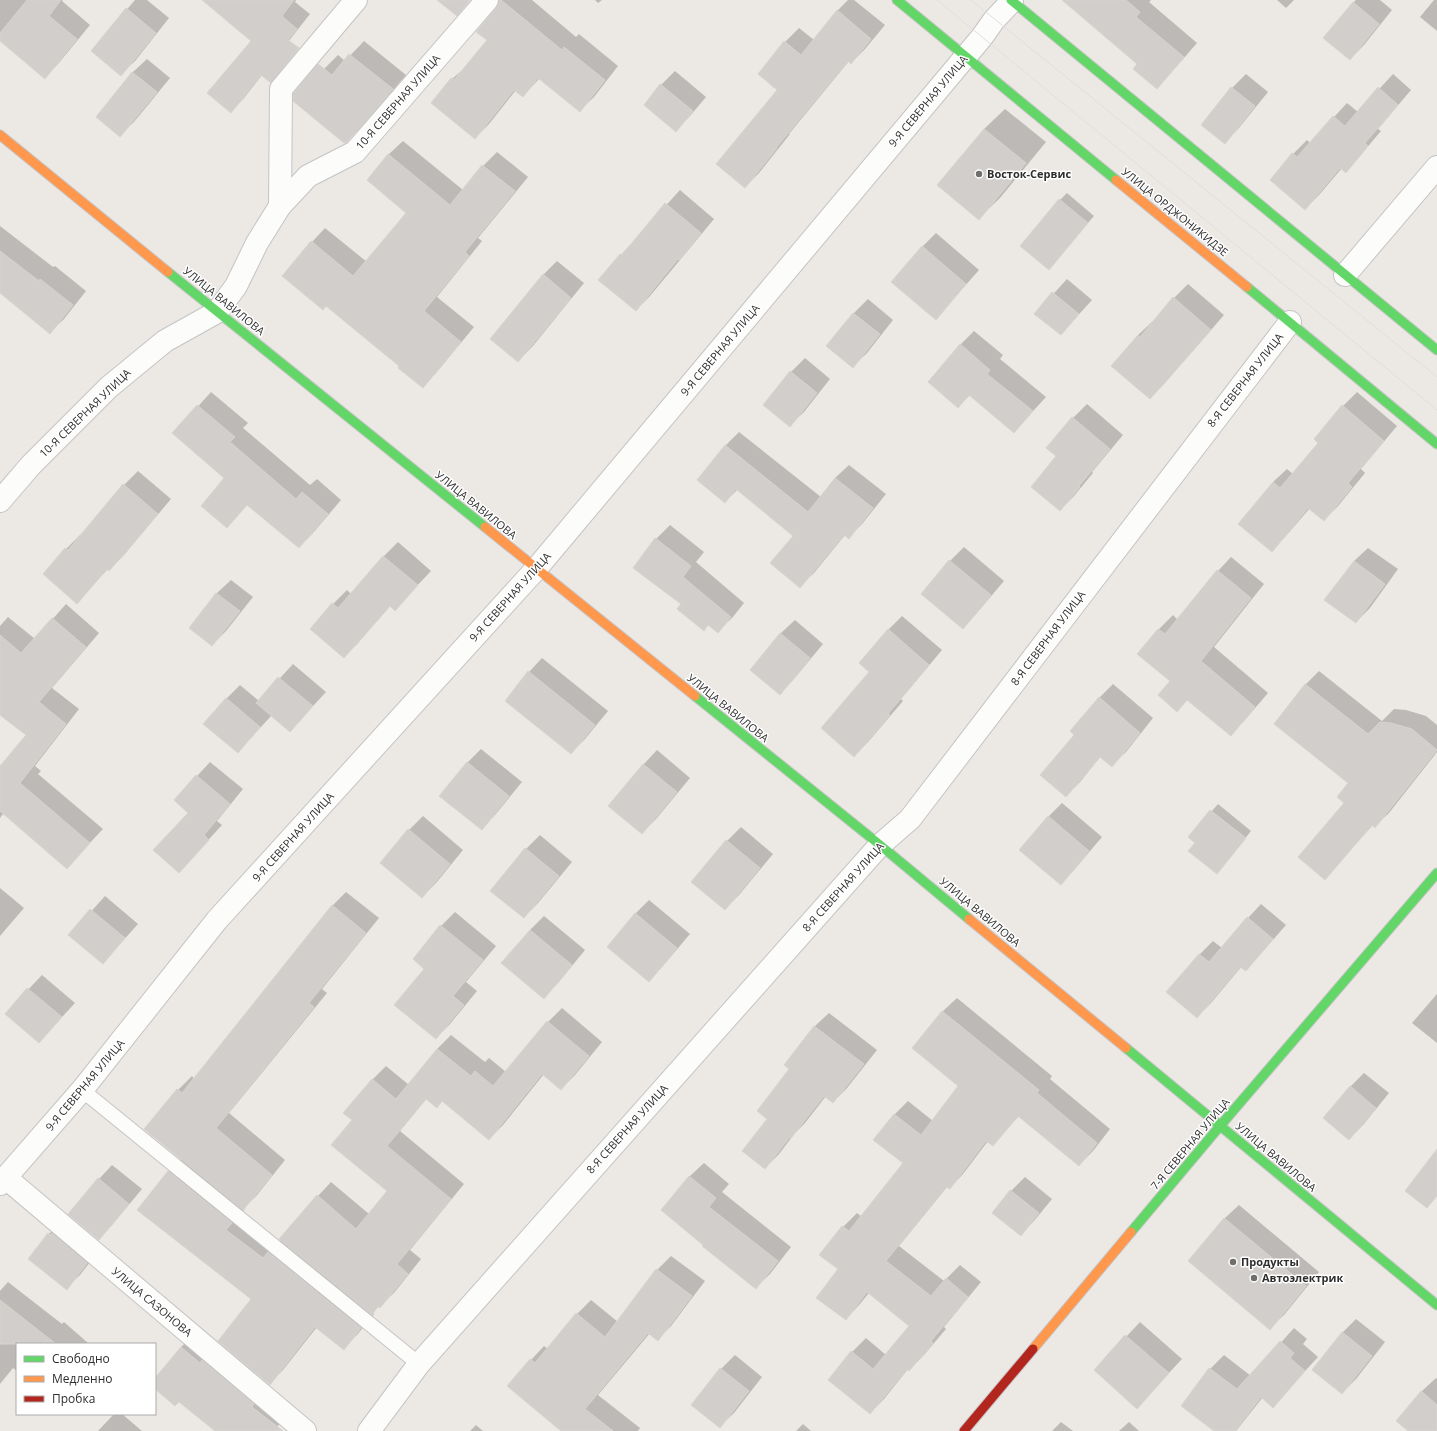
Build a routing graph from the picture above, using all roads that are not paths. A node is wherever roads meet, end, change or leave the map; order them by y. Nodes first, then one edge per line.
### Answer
1 (356, 0) edge
2 (487, 0) edge
3 (897, 0) edge
4 (1011, 1) edge
5 (966, 56) junction
6 (0, 135) edge
7 (1437, 167) edge
8 (280, 206) junction
9 (1345, 275) junction
10 (217, 312) junction
11 (1290, 322) junction
12 (1437, 350) edge
13 (1437, 444) edge
14 (0, 501) edge
15 (536, 569) junction
16 (880, 845) junction
17 (1437, 873) edge
18 (82, 1090) junction
19 (1220, 1126) junction
20 (2, 1178) edge
21 (1437, 1305) edge
22 (419, 1364) junction
23 (305, 1431) edge
24 (369, 1431) edge
25 (964, 1431) edge

1 - 8 street
2 - 8 street, 10-Я СЕВЕРНАЯ УЛИЦА
3 - 5 main road, УЛИЦА ОРДЖОНИКИДЗЕ
4 - 5 street, 9-Я СЕВЕРНАЯ УЛИЦА
4 - 9 main road
5 - 11 main road, УЛИЦА ОРДЖОНИКИДЗЕ
5 - 15 street, 9-Я СЕВЕРНАЯ УЛИЦА
6 - 10 main road, УЛИЦА ВАВИЛОВА
7 - 9 street
8 - 10 street, 10-Я СЕВЕРНАЯ УЛИЦА
9 - 12 main road
10 - 14 street, 10-Я СЕВЕРНАЯ УЛИЦА
10 - 15 main road, УЛИЦА ВАВИЛОВА
11 - 13 main road, УЛИЦА ОРДЖОНИКИДЗЕ
11 - 16 street, 8-Я СЕВЕРНАЯ УЛИЦА
15 - 16 main road, УЛИЦА ВАВИЛОВА
15 - 18 street, 9-Я СЕВЕРНАЯ УЛИЦА
16 - 19 main road, УЛИЦА ВАВИЛОВА
16 - 22 street, 8-Я СЕВЕРНАЯ УЛИЦА
17 - 19 main road, 7-Я СЕВЕРНАЯ УЛИЦА
18 - 20 street, 9-Я СЕВЕРНАЯ УЛИЦА
18 - 22 lane
19 - 21 main road, УЛИЦА ВАВИЛОВА
19 - 25 main road, 7-Я СЕВЕРНАЯ УЛИЦА
20 - 23 street, УЛИЦА САЗОНОВА
22 - 24 street, 8-Я СЕВЕРНАЯ УЛИЦА

